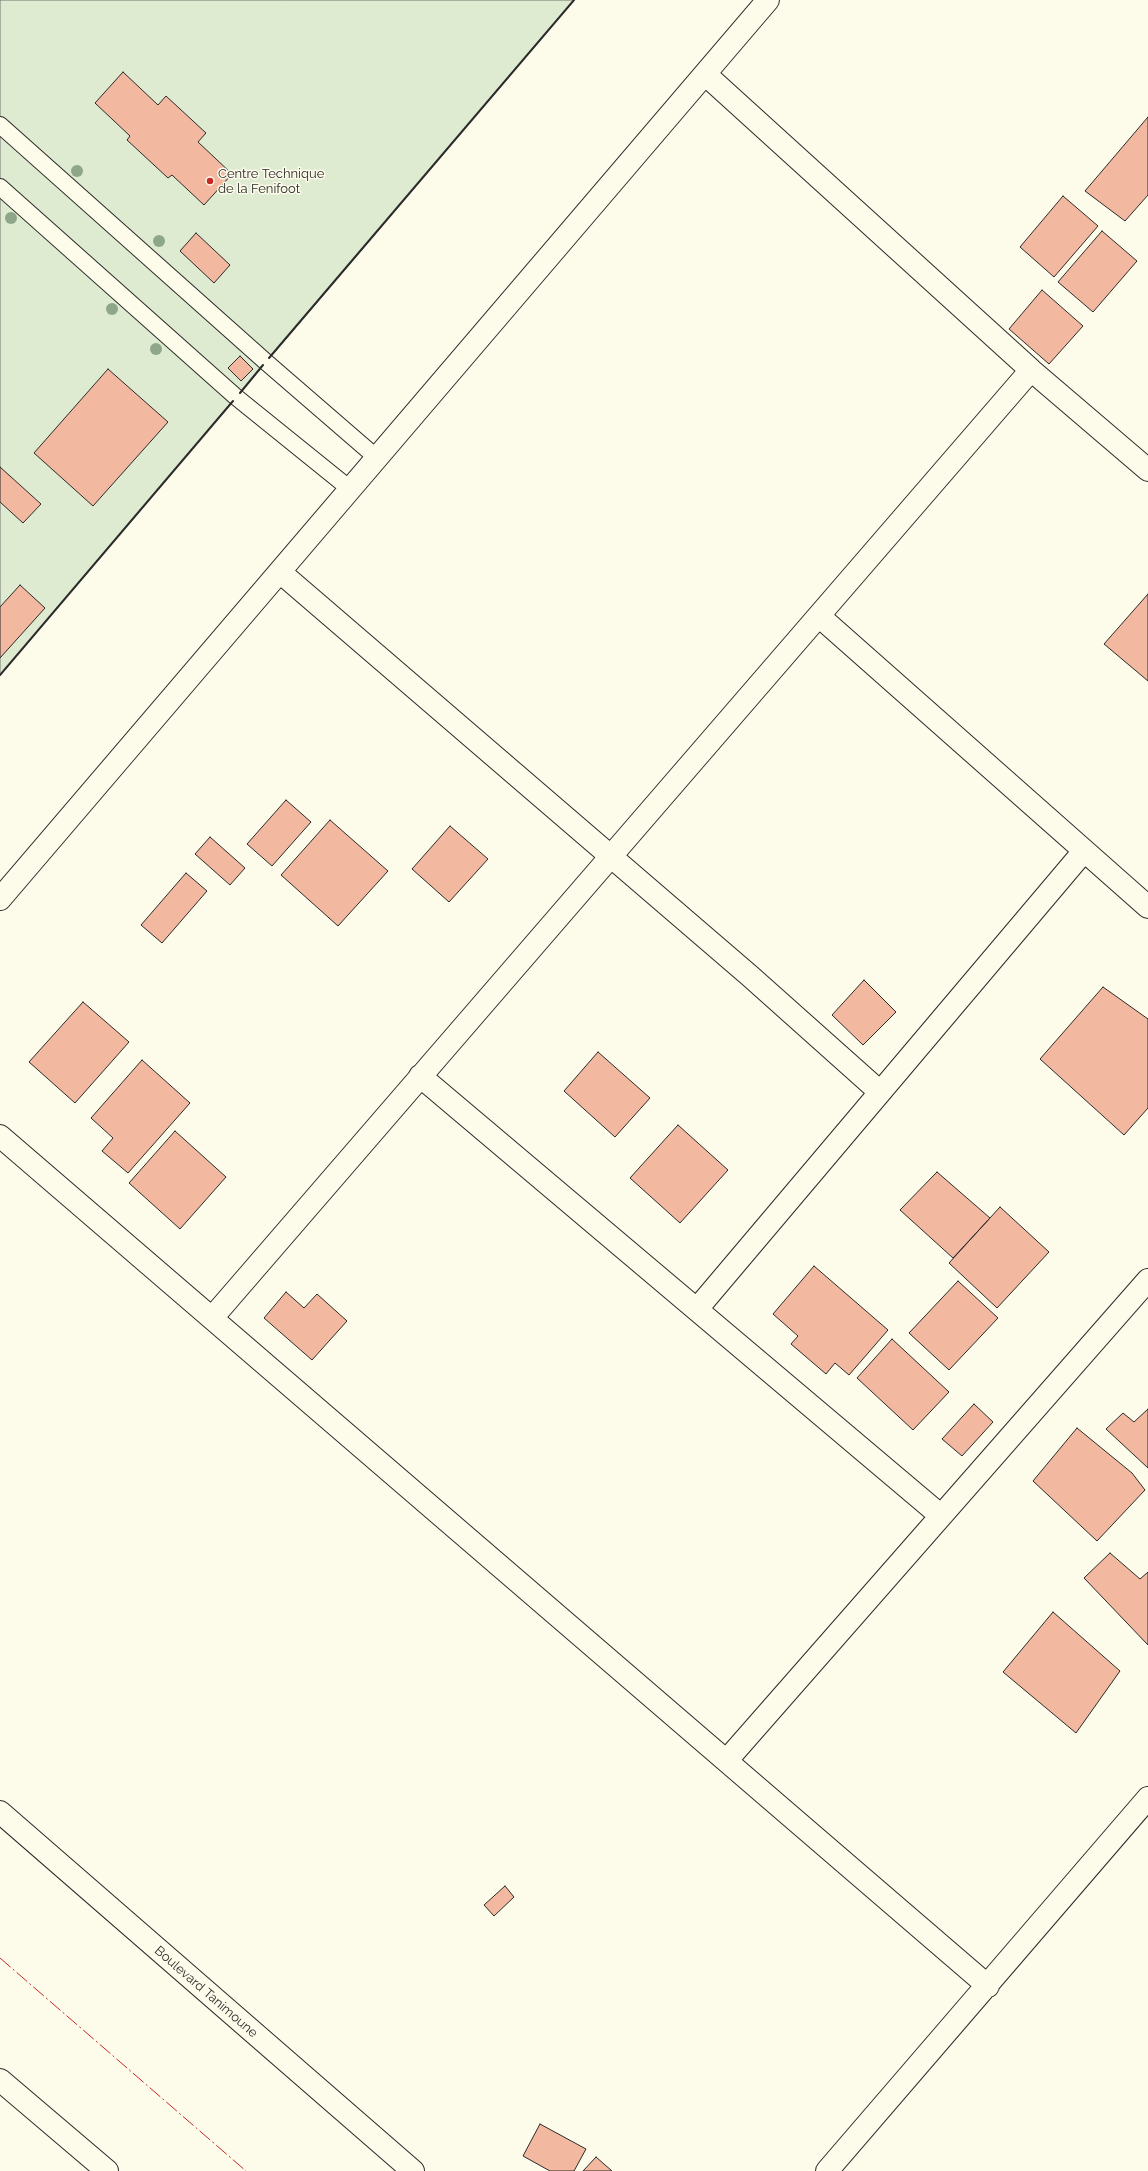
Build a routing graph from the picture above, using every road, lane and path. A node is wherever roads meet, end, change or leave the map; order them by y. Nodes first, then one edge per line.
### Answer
1 (768, 0) edge
2 (705, 74) junction
3 (0, 125) edge
4 (0, 187) edge
5 (1031, 370) junction
6 (377, 458) junction
7 (1148, 470) edge
8 (350, 489) junction
9 (280, 572) junction
10 (819, 616) junction
11 (1084, 851) junction
12 (610, 857) junction
13 (0, 899) edge
14 (1148, 907) edge
15 (420, 1076) junction
16 (880, 1092) junction
17 (0, 1136) edge
18 (1148, 1280) edge
19 (697, 1309) junction
20 (212, 1318) junction
21 (940, 1515) junction
22 (727, 1760) junction
23 (1148, 1798) edge
24 (0, 1812) edge
25 (988, 1986) junction
26 (0, 2080) edge
27 (107, 2171) edge
28 (412, 2171) edge
29 (826, 2171) edge

1 - 2 street
2 - 5 street
2 - 6 street
3 - 6 lane
4 - 8 lane
5 - 7 street
5 - 10 street
6 - 8 street
8 - 9 street
9 - 12 street
9 - 13 street
10 - 11 street
10 - 12 street
11 - 14 street
11 - 16 street
12 - 15 street
12 - 16 street
15 - 19 street
15 - 20 street
16 - 19 street
17 - 20 street
18 - 21 street
19 - 21 street
20 - 22 street
21 - 22 street
22 - 25 street
23 - 25 street
24 - 28 street, Boulevard Tanimoune
25 - 29 street
26 - 27 street

